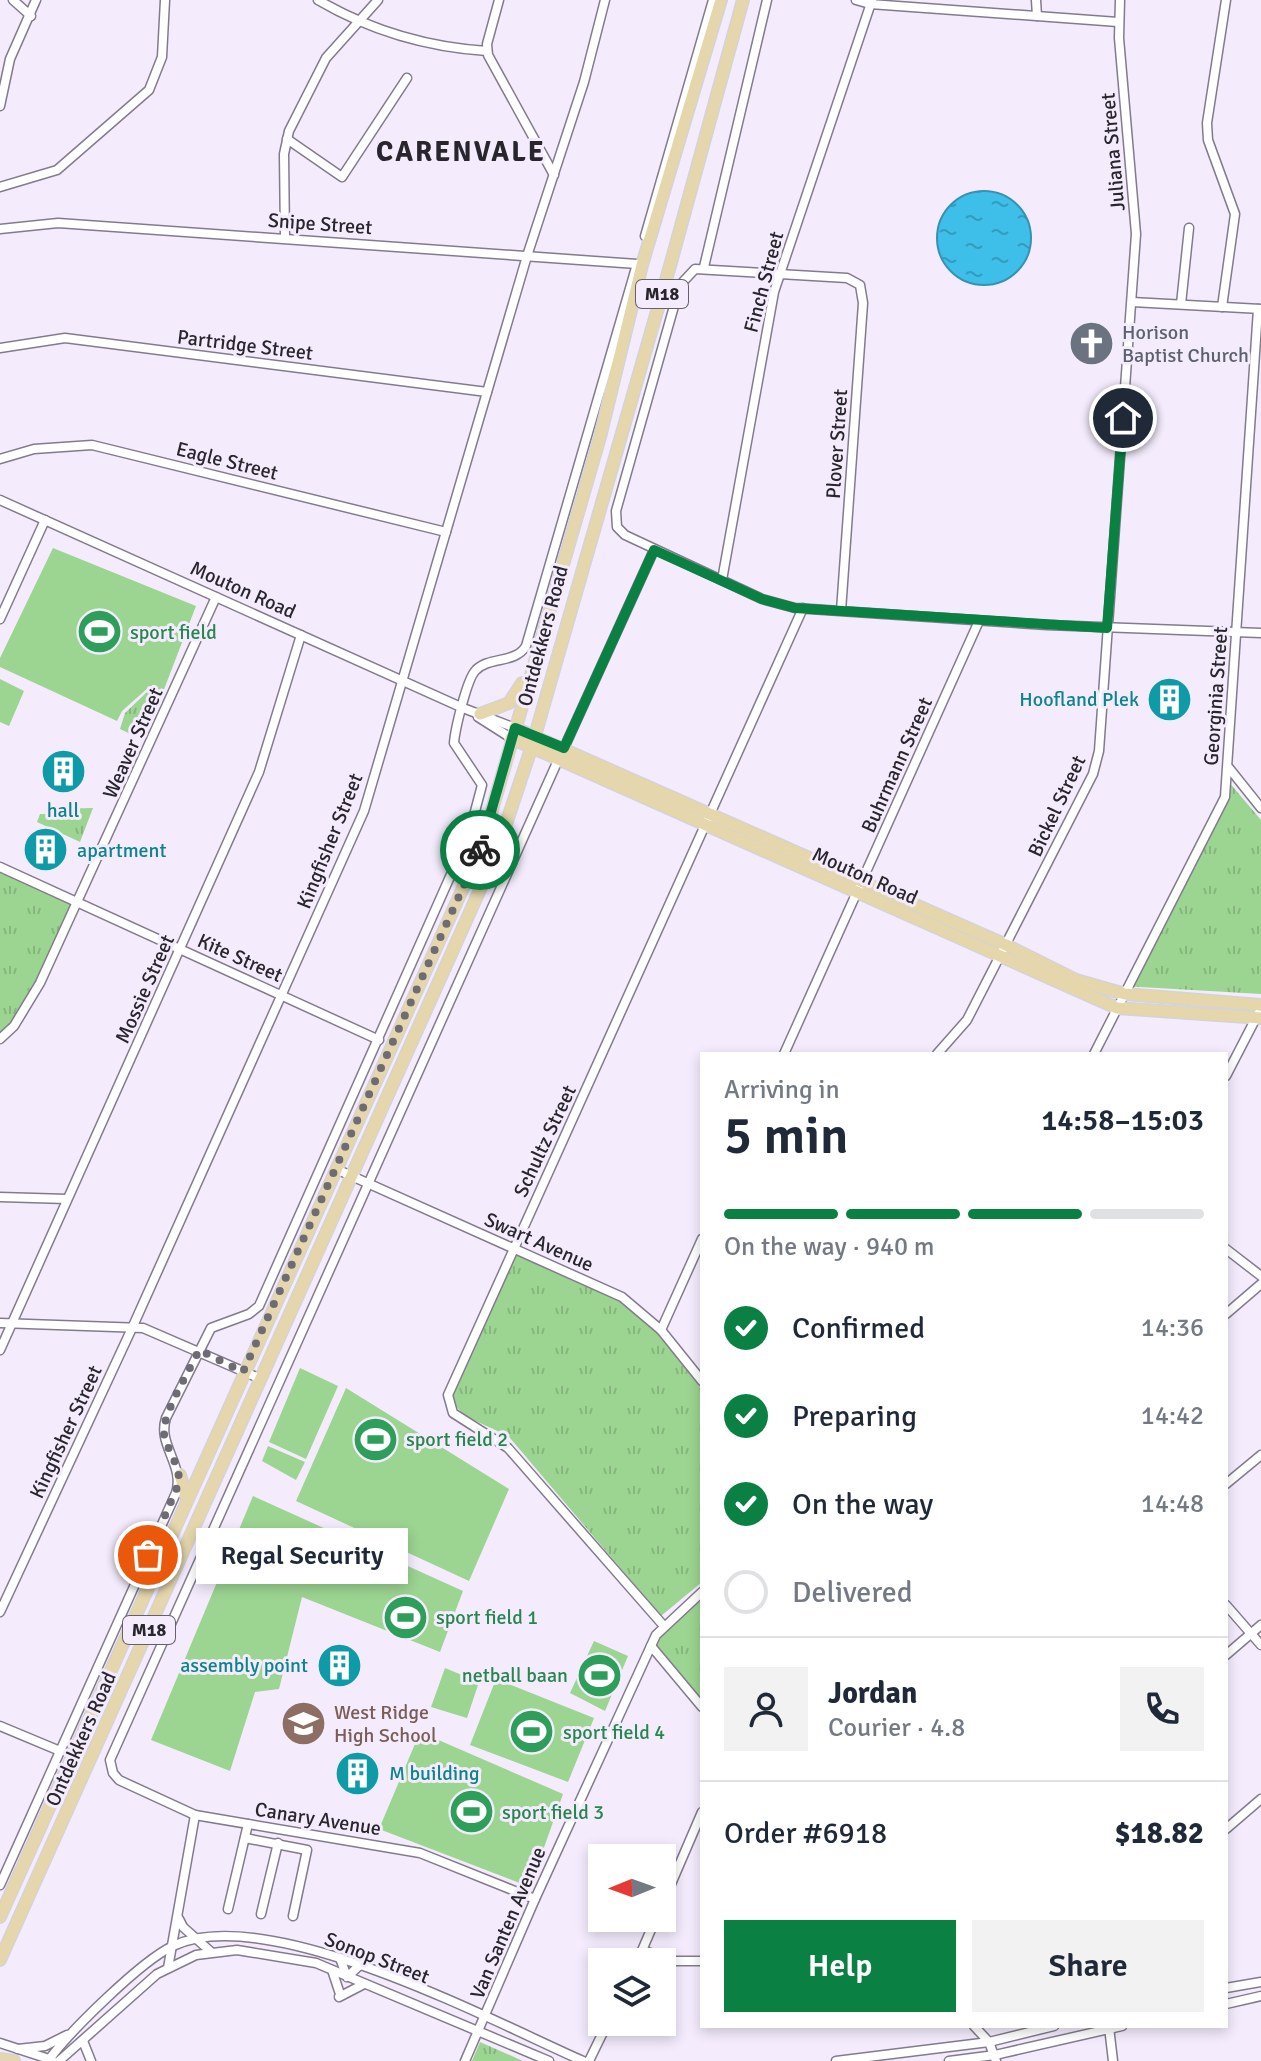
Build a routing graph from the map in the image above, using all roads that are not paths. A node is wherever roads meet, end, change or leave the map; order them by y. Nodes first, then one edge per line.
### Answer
1 (13, 0) edge
2 (36, 0) edge
3 (165, 0) edge
4 (318, 0) edge
5 (378, 0) edge
6 (499, 0) edge
7 (605, 0) edge
8 (713, 0) edge
9 (721, 0) edge
10 (743, 0) edge
11 (767, 0) edge
12 (856, 0) edge
13 (1036, 0) edge
14 (1120, 0) edge
15 (1226, 0) edge
16 (871, 2) edge
17 (922, 4) edge
18 (31, 16) junction
19 (1037, 16) junction
20 (1118, 22) junction
21 (360, 23) junction
22 (487, 51) junction
23 (407, 78) dead end
24 (0, 106) edge
25 (287, 139) junction
26 (554, 175) junction
27 (0, 187) edge
28 (1189, 228) dead end
29 (0, 229) edge
30 (285, 238) junction
31 (527, 256) junction
32 (637, 264) junction
33 (704, 267) junction
34 (779, 273) junction
35 (1132, 302) junction
36 (1181, 304) junction
37 (1222, 307) junction
38 (1260, 309) edge
39 (0, 348) edge
40 (487, 392) junction
41 (0, 459) edge
42 (0, 500) edge
43 (45, 520) junction
44 (446, 532) junction
45 (654, 550) junction
46 (722, 580) junction
47 (216, 597) junction
48 (803, 608) junction
49 (841, 611) junction
50 (0, 619) edge
51 (979, 621) junction
52 (1107, 628) junction
53 (1236, 632) junction
54 (1261, 633) edge
55 (301, 635) junction
56 (539, 646) junction
57 (404, 681) junction
58 (471, 711) junction
59 (513, 733) junction
60 (533, 741) junction
61 (562, 753) junction
62 (1228, 767) junction
63 (1261, 808) edge
64 (709, 819) junction
65 (0, 867) edge
66 (859, 886) junction
67 (79, 903) junction
68 (181, 949) junction
69 (1003, 951) junction
70 (281, 994) junction
71 (1125, 994) junction
72 (1117, 1008) junction
73 (1260, 1012) edge
74 (0, 1039) edge
75 (379, 1040) junction
76 (785, 1052) edge
77 (939, 1052) edge
78 (1095, 1052) edge
79 (1228, 1072) edge
80 (336, 1169) junction
81 (352, 1176) junction
82 (368, 1183) junction
83 (0, 1197) edge
84 (67, 1199) junction
85 (700, 1243) edge
86 (514, 1248) junction
87 (1228, 1251) edge
88 (1261, 1276) edge
89 (1261, 1284) edge
90 (1228, 1312) edge
91 (0, 1323) edge
92 (11, 1323) junction
93 (133, 1326) junction
94 (661, 1330) junction
95 (0, 1350) edge
96 (199, 1350) junction
97 (243, 1372) junction
98 (261, 1379) junction
99 (700, 1379) edge
100 (1261, 1455) edge
101 (180, 1475) junction
102 (1228, 1482) edge
103 (187, 1500) junction
104 (700, 1594) edge
105 (1228, 1607) edge
106 (0, 1612) edge
107 (663, 1625) junction
108 (1261, 1625) edge
109 (1251, 1634) junction
110 (1261, 1645) edge
111 (651, 1646) junction
112 (1228, 1653) edge
113 (700, 1705) edge
114 (0, 1726) edge
115 (60, 1751) junction
116 (110, 1760) joint
117 (1261, 1799) edge
118 (195, 1815) junction
119 (700, 1817) edge
120 (248, 1824) junction
121 (1228, 1827) edge
122 (245, 1838) junction
123 (278, 1843) junction
124 (676, 1872) edge
125 (0, 1885) edge
126 (535, 1899) junction
127 (228, 1909) dead end
128 (261, 1914) dead end
129 (293, 1916) dead end
130 (0, 1917) edge
131 (179, 1919) junction
132 (198, 1938) junction
133 (173, 1946) junction
134 (212, 1952) junction
135 (340, 1958) junction
136 (0, 1960) edge
137 (676, 1961) edge
138 (700, 1961) edge
139 (360, 1965) junction
140 (168, 1968) junction
141 (332, 1970) junction
142 (347, 1977) junction
143 (1261, 1982) edge
144 (364, 1984) junction
145 (1228, 1988) edge
146 (1261, 1996) edge
147 (1228, 2001) edge
148 (484, 2018) junction
149 (81, 2025) junction
150 (976, 2028) edge
151 (1046, 2028) edge
152 (1105, 2028) edge
153 (1109, 2028) edge
154 (478, 2031) junction
155 (601, 2036) edge
156 (83, 2041) junction
157 (989, 2042) junction
158 (0, 2043) edge
159 (0, 2056) edge
160 (17, 2057) edge
161 (996, 2058) edge
162 (53, 2060) edge
163 (91, 2061) edge
164 (465, 2061) edge
165 (549, 2061) edge
166 (583, 2061) edge
167 (589, 2061) edge
168 (836, 2061) edge
169 (949, 2061) edge
170 (1113, 2061) edge

1 - 18 street
2 - 18 street
3 - 27 street
4 - 21 street
5 - 21 street
6 - 22 street
7 - 26 street, Kingfisher Street
8 - 32 street, Ontdekkers Road
9 - 56 main road, Ontdekkers Road / M18
10 - 60 main road, Ontdekkers Road / M18
11 - 33 street
12 - 16 street
13 - 19 street
14 - 20 street, Juliana Street
15 - 37 street
16 - 17 street
16 - 34 street, Finch Street
17 - 19 street
18 - 24 street
19 - 20 street
20 - 35 street, Juliana Street
21 - 22 street
21 - 25 street
22 - 26 street
23 - 25 street
25 - 30 street
26 - 31 street, Kingfisher Street
28 - 36 street
29 - 30 street, Snipe Street
30 - 31 street, Snipe Street
31 - 32 street, Snipe Street
31 - 40 street, Kingfisher Street
32 - 58 street, Ontdekkers Road
33 - 34 street
33 - 45 street
34 - 46 street, Finch Street
34 - 49 street, Plover Street
35 - 36 street
35 - 52 street, Bickel Street
36 - 37 street
37 - 38 street
38 - 53 street, Georginia Street
39 - 40 street, Partridge Street
40 - 44 street, Kingfisher Street
41 - 44 street, Eagle Street
42 - 43 street, Mouton Road
43 - 47 street, Mouton Road
43 - 50 street
44 - 57 street, Kingfisher Street
45 - 46 street
45 - 61 street, Ontdekkers Road
46 - 48 street
47 - 55 street, Mouton Road
47 - 67 street, Weaver Street
48 - 49 street
48 - 64 street, Schultz Street
49 - 51 street
51 - 52 street
51 - 66 street, Buhrmann Street
52 - 53 street
52 - 69 street, Bickel Street
53 - 54 street
53 - 62 street, Georginia Street
55 - 57 street, Mouton Road
55 - 68 street, Mossie Street
56 - 58 main road
56 - 59 main road, Ontdekkers Road / M18
57 - 58 street, Mouton Road
57 - 70 street, Kingfisher Street
58 - 59 street, Mouton Road
58 - 75 street, Ontdekkers Road
59 - 60 main road, Mouton Road
59 - 80 main road, Ontdekkers Road / M18
60 - 61 main road, Mouton Road
60 - 81 main road, Ontdekkers Road / M18
61 - 64 main road, Mouton Road
61 - 82 street, Ontdekkers Road
62 - 63 street
62 - 71 street, Georginia Street
64 - 66 main road, Mouton Road
64 - 86 street, Schultz Street
65 - 67 street, Kite Street
66 - 69 main road, Mouton Road
66 - 76 street, Buhrmann Street
67 - 68 street, Kite Street
67 - 74 street, Weaver Street
68 - 70 street, Kite Street
68 - 84 street, Mossie Street
69 - 71 main road, Mouton Road
69 - 72 main road, Mouton Road
69 - 77 street, Bickel Street
70 - 75 street, Kite Street
70 - 93 street, Kingfisher Street
71 - 72 street, Georginia Street
71 - 73 main road, Mouton Road
72 - 73 main road, Mouton Road
72 - 78 street, Georginia Street
73 - 79 street
75 - 96 street, Ontdekkers Road
80 - 81 street, Swart Avenue
80 - 97 main road, Ontdekkers Road / M18
81 - 82 street, Swart Avenue
81 - 98 main road, Ontdekkers Road / M18
82 - 86 street, Swart Avenue
82 - 116 street, Ontdekkers Road
83 - 84 street
84 - 92 street, Mossie Street
85 - 94 street
86 - 94 street, Swart Avenue
86 - 107 street, Schultz Street
87 - 88 street
89 - 90 street
91 - 92 street
92 - 93 street
92 - 95 street, Mossie Street
93 - 96 street
93 - 106 street, Kingfisher Street
94 - 99 street, Swart Avenue
96 - 97 street
96 - 101 street, Ontdekkers Road
97 - 98 street
97 - 103 main road, Ontdekkers Road / M18
98 - 136 main road, Ontdekkers Road / M18
100 - 102 street
101 - 103 main road
101 - 115 street, Ontdekkers Road
103 - 130 main road, Ontdekkers Road / M18
104 - 107 street
105 - 109 street
107 - 111 street, Van Santen Avenue
108 - 109 street
109 - 110 street
109 - 112 street
111 - 113 street
111 - 126 street, Van Santen Avenue
114 - 115 street
115 - 125 street, Ontdekkers Road
116 - 118 street, Canary Avenue
117 - 121 street
118 - 120 street, Canary Avenue
118 - 131 street
119 - 124 street
120 - 122 street
120 - 126 street, Canary Avenue
122 - 123 street
122 - 127 street
123 - 128 street
123 - 129 street
126 - 148 street, Van Santen Avenue
131 - 132 street
131 - 133 street
132 - 133 street, Sonop Street
132 - 134 street
132 - 135 street, Sonop Street
133 - 140 street
133 - 149 street, Sonop Street
134 - 140 street, Sonop Street
134 - 141 street, Sonop Street
135 - 139 street, Sonop Street
135 - 142 street
137 - 138 street
139 - 142 street
139 - 148 street, Sonop Street
140 - 156 street, Sonop Street
141 - 142 street, Sonop Street
141 - 144 street
142 - 144 street, Sonop Street
143 - 145 street
144 - 154 street, Sonop Street
146 - 147 street
148 - 154 street, Van Santen Avenue
148 - 166 street, Sonop Street
149 - 160 street
149 - 162 street, Sonop Street
150 - 157 street
151 - 157 street
152 - 161 street
153 - 170 street
154 - 164 street, Van Santen Avenue
154 - 165 street, Sonop Street
155 - 167 street
156 - 162 street, Sonop Street
156 - 163 street
157 - 161 street
157 - 168 street
158 - 160 street
159 - 160 main road
160 - 162 street
161 - 169 street

